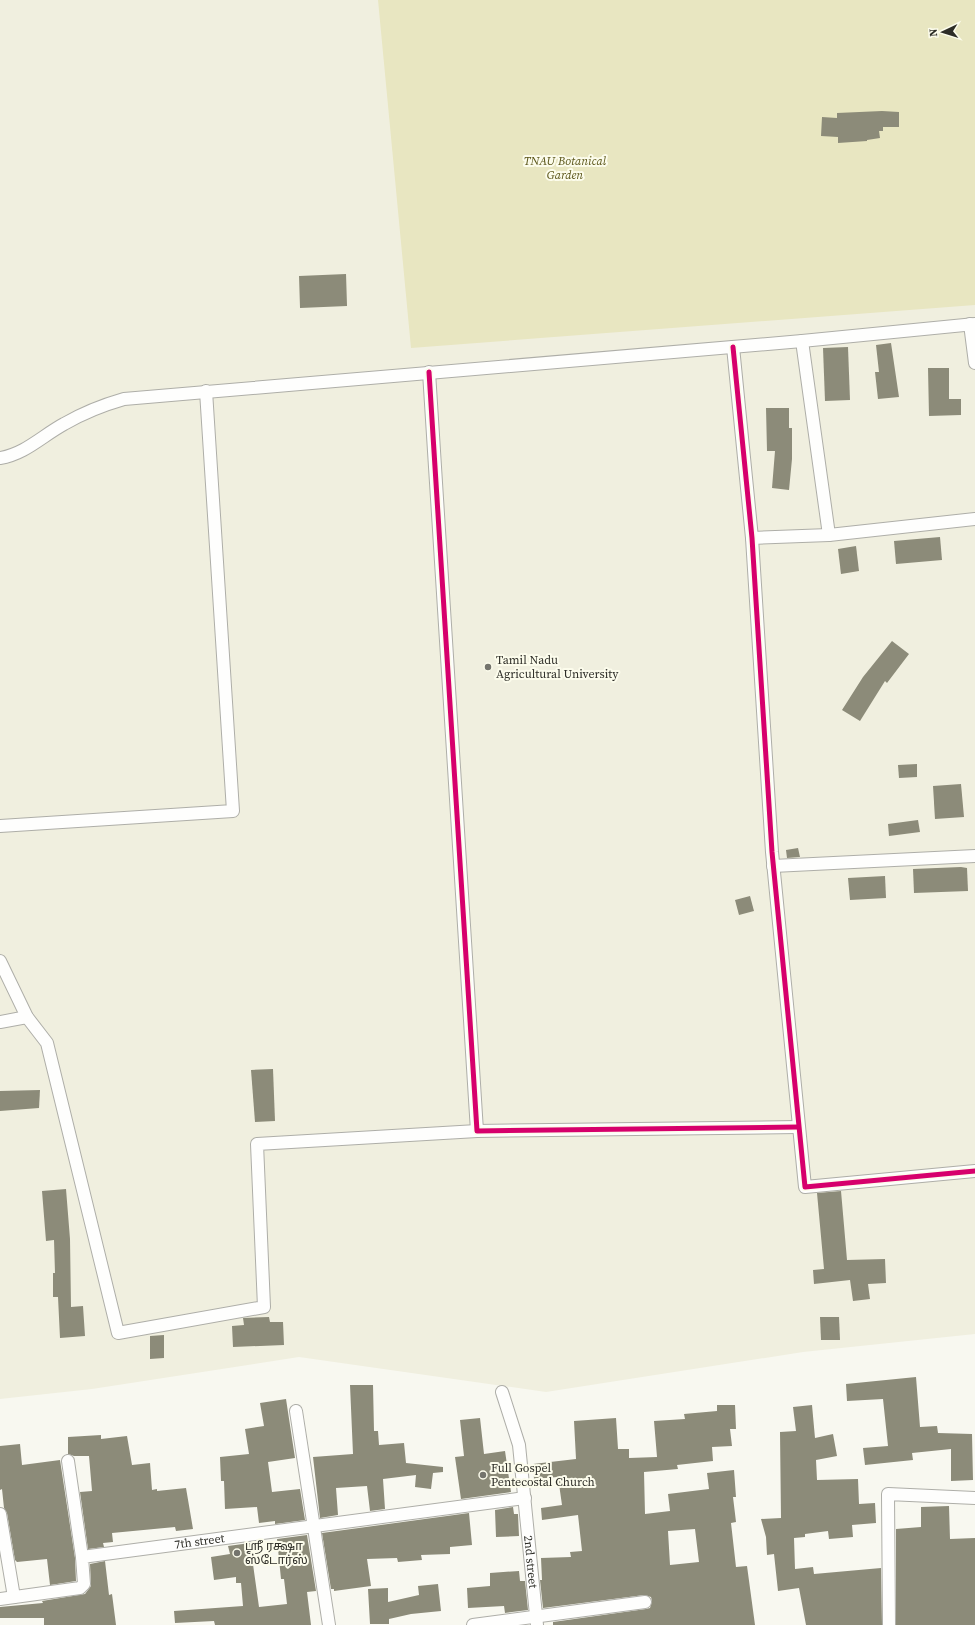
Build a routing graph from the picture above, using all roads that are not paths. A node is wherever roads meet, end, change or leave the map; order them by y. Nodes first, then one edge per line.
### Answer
1 (972, 324) edge
2 (802, 341) junction
3 (733, 348) junction
4 (975, 363) edge
5 (429, 372) junction
6 (206, 391) junction
7 (0, 458) edge
8 (975, 519) edge
9 (829, 535) junction
10 (752, 538) junction
11 (0, 826) edge
12 (975, 856) edge
13 (773, 866) junction
14 (0, 961) edge
15 (27, 1017) junction
16 (0, 1022) edge
17 (798, 1127) junction
18 (477, 1132) junction
19 (975, 1171) edge
20 (502, 1392) dead end
21 (296, 1411) dead end
22 (68, 1461) dead end
23 (525, 1498) junction
24 (975, 1498) edge
25 (0, 1514) edge
26 (314, 1525) junction
27 (82, 1557) junction
28 (14, 1597) junction
29 (0, 1599) edge
30 (645, 1602) dead end
31 (536, 1621) edge
32 (329, 1625) edge
33 (473, 1625) edge
34 (889, 1625) edge

1 - 2 street
1 - 4 street
2 - 3 street
2 - 9 street
3 - 5 street
3 - 10 street
5 - 6 street
5 - 18 street
6 - 7 street
6 - 11 street
8 - 9 street
9 - 10 street
10 - 13 street
12 - 13 street
13 - 17 street
14 - 15 street
15 - 16 street
15 - 18 street
17 - 18 street
17 - 19 street
20 - 23 street, 2nd street
21 - 26 street
22 - 27 street
23 - 26 street, 7th street
23 - 31 street, 2nd street
24 - 34 street
25 - 28 street
26 - 27 street, 7th street
26 - 32 street
27 - 28 street
28 - 29 street
30 - 31 street
31 - 33 street

